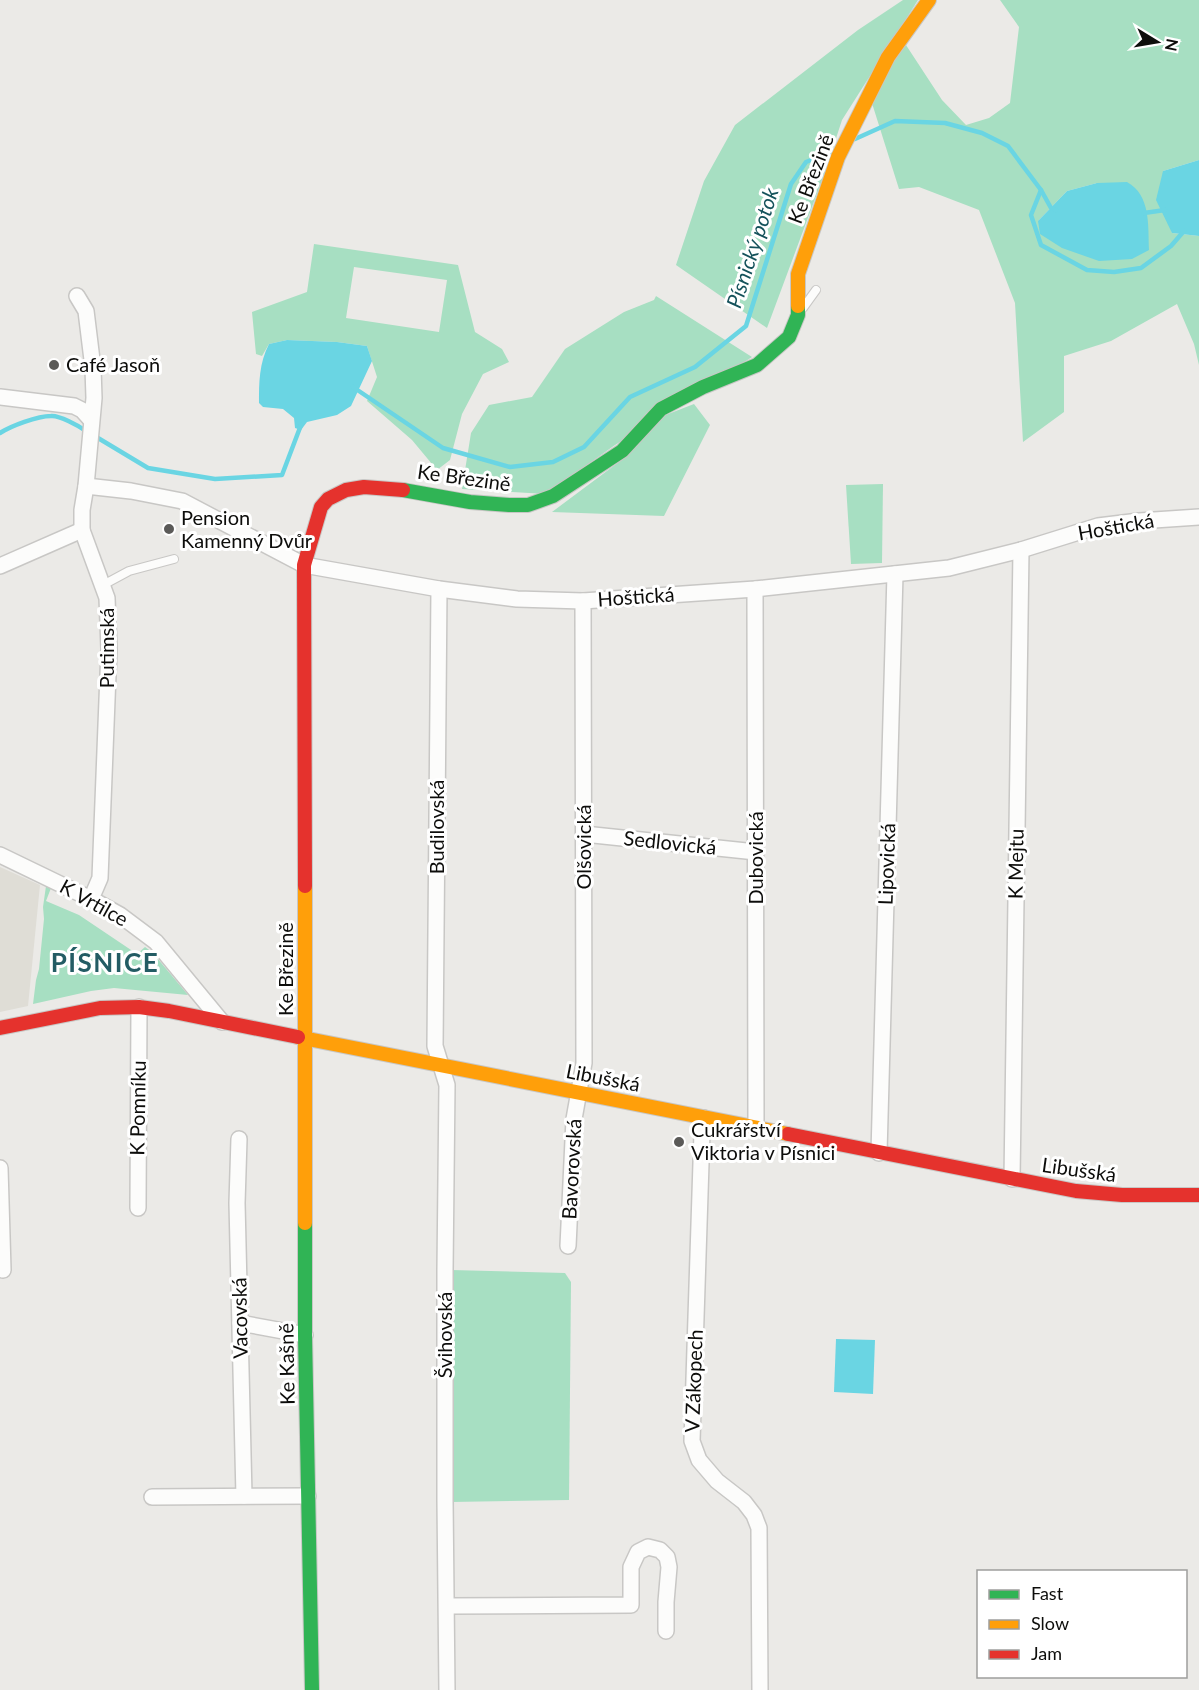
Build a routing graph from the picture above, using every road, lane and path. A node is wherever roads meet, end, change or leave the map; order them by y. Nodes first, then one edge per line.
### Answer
1 (929, 0) edge
2 (816, 290) dead end
3 (77, 296) dead end
4 (798, 315) junction
5 (0, 397) edge
6 (90, 429) junction
7 (86, 486) junction
8 (1199, 517) edge
9 (82, 530) junction
10 (1021, 550) junction
11 (174, 559) dead end
12 (304, 565) junction
13 (0, 567) edge
14 (895, 574) junction
15 (103, 585) junction
16 (439, 589) junction
17 (755, 589) junction
18 (583, 601) junction
19 (584, 834) junction
20 (756, 852) junction
21 (0, 855) edge
22 (91, 899) junction
23 (139, 1007) junction
24 (222, 1022) junction
25 (0, 1029) edge
26 (306, 1037) junction
27 (440, 1065) junction
28 (578, 1093) junction
29 (704, 1118) junction
30 (756, 1128) junction
31 (239, 1139) dead end
32 (879, 1153) junction
33 (0, 1168) edge
34 (1012, 1179) junction
35 (1199, 1195) edge
36 (138, 1208) dead end
37 (568, 1246) dead end
38 (3, 1270) dead end
39 (240, 1323) junction
40 (305, 1335) junction
41 (244, 1496) junction
42 (308, 1496) junction
43 (153, 1497) dead end
44 (447, 1606) junction
45 (666, 1631) dead end
46 (312, 1690) edge
47 (447, 1690) edge
48 (760, 1690) edge

1 - 4 street, Ke Březině
2 - 4 lane
3 - 6 street, Putimská
4 - 12 street, Ke Březině
5 - 6 street
6 - 7 street, Putimská
7 - 9 street, Putimská
7 - 12 street, Hoštická
8 - 10 street, Hoštická
9 - 13 street
9 - 15 street, Putimská
10 - 14 street, Hoštická
10 - 34 street, K Mejtu
11 - 15 lane
12 - 16 street, Hoštická
12 - 26 street, Ke Březině
14 - 17 street, Hoštická
14 - 32 street, Lipovická
15 - 22 street, Putimská
16 - 18 street, Hoštická
16 - 27 street, Budilovská
17 - 18 street, Hoštická
17 - 20 street, Dubovická
18 - 19 street, Olšovická
19 - 20 street, Sedlovická
19 - 28 street, Olšovická
20 - 30 street, Dubovická
21 - 22 street, K Vrtilce
22 - 24 street, K Vrtilce
23 - 24 street, Libušská
23 - 25 street, Libušská
23 - 36 street, K Pomníku
24 - 26 street, Libušská
26 - 27 street, Libušská
26 - 40 street, Ke Kašně
27 - 28 street, Libušská
27 - 44 street, Švihovská
28 - 29 street, Libušská
28 - 37 street, Bavorovská
29 - 30 street, Libušská
29 - 48 street, V Zákopech
30 - 32 street, Libušská
31 - 39 street, Vacovská
32 - 34 street, Libušská
33 - 38 street
34 - 35 street, Libušská
39 - 40 street
39 - 41 street, Vacovská
40 - 42 street, Ke Kašně
41 - 42 street
41 - 43 street
42 - 46 street, Ke Kašně
44 - 45 street
44 - 47 street, Švihovská

